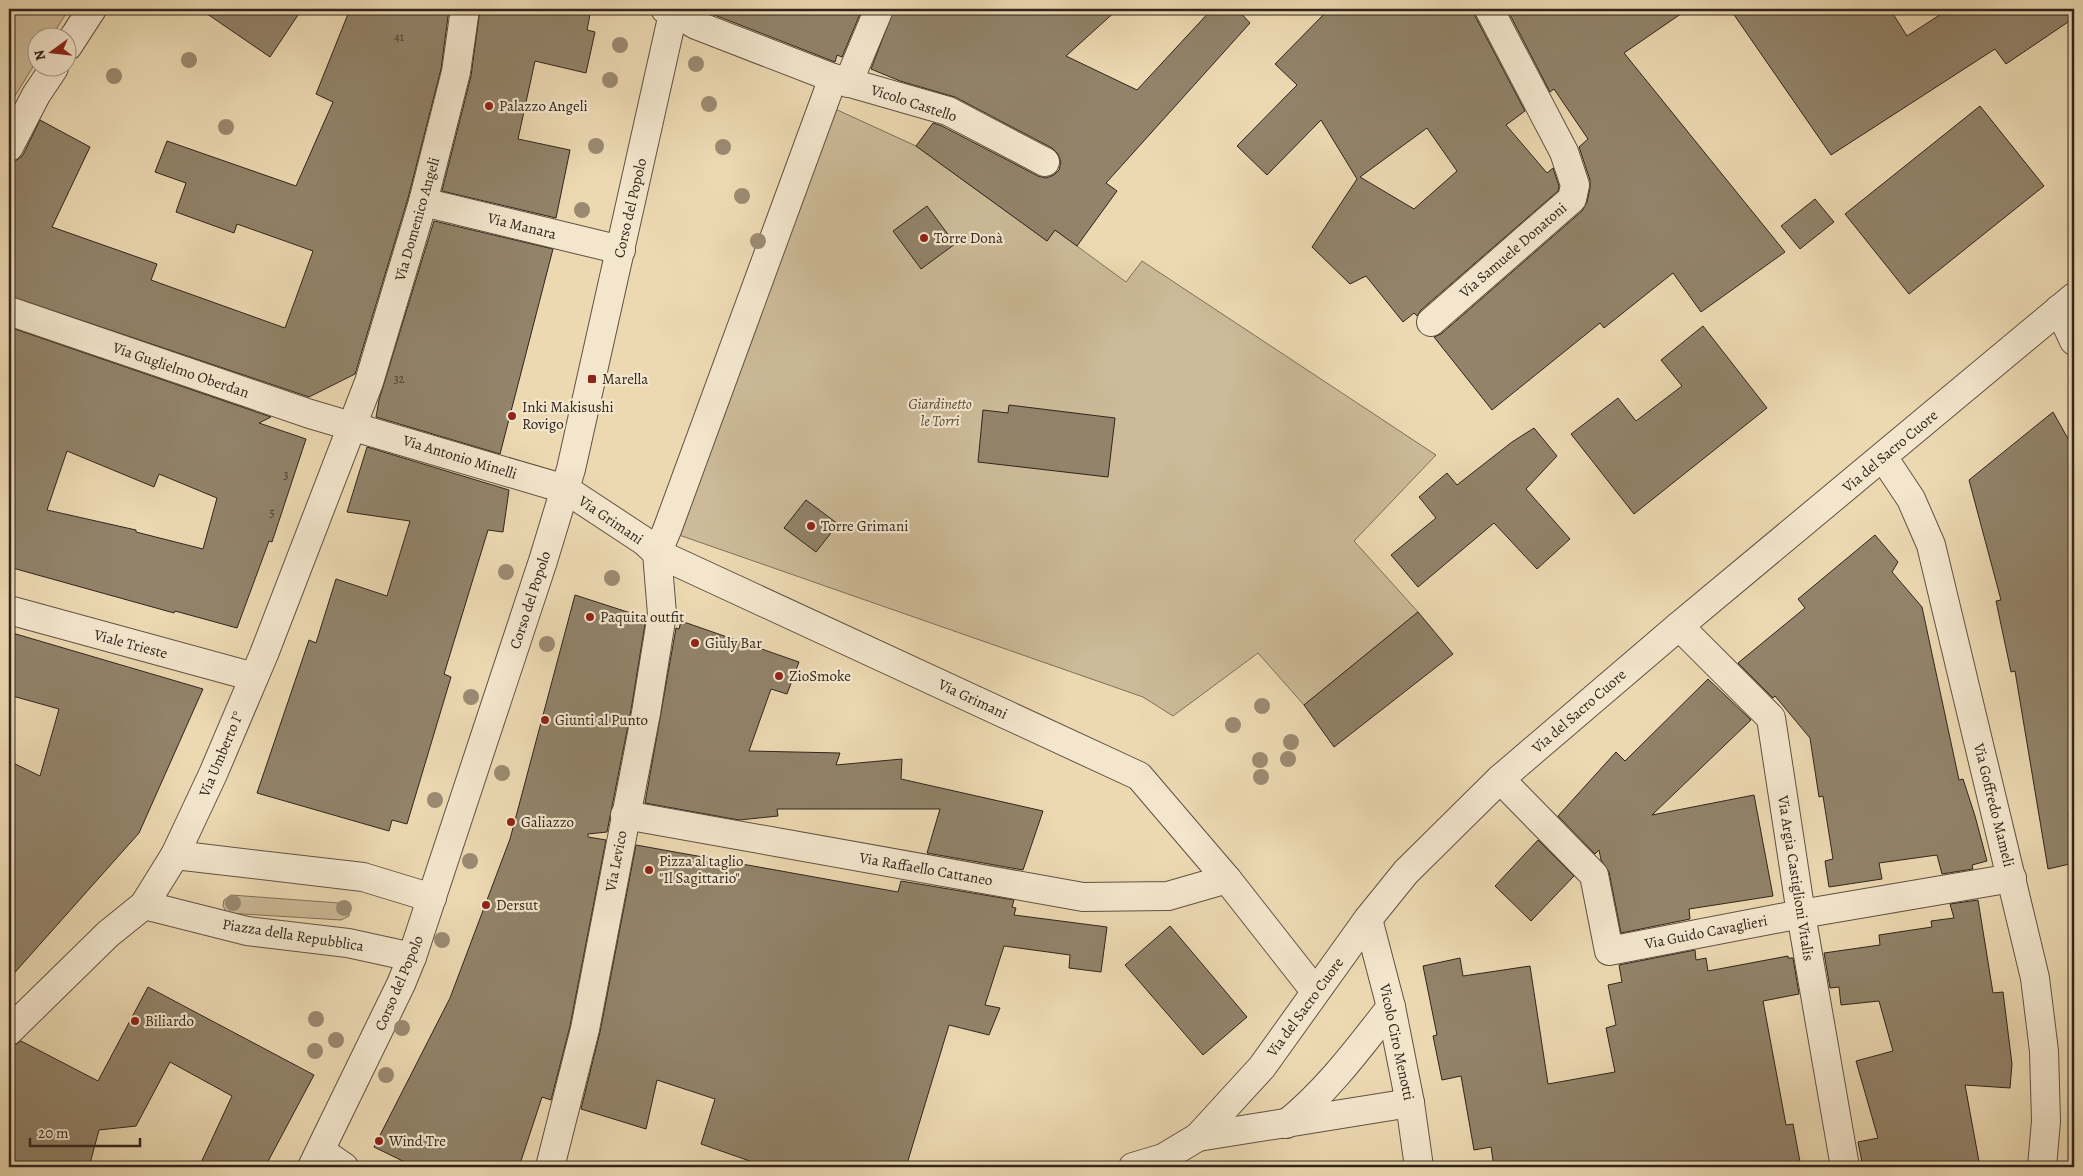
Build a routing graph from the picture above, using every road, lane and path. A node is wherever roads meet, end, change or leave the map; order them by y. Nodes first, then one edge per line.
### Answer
1 (92, 9) edge
2 (465, 9) edge
3 (879, 9) edge
4 (1489, 9) edge
5 (671, 10) edge
6 (78, 31) edge
7 (47, 78) edge
8 (841, 80) junction
9 (9, 147) edge
10 (1045, 162) dead end
11 (423, 202) junction
12 (620, 250) junction
13 (2066, 303) edge
14 (9, 311) edge
15 (1431, 322) dead end
16 (2074, 341) edge
17 (354, 426) junction
18 (1883, 457) junction
19 (565, 489) junction
20 (657, 553) junction
21 (9, 610) edge
22 (1679, 626) junction
23 (254, 677) junction
24 (1500, 779) junction
25 (625, 815) junction
26 (175, 855) junction
27 (2012, 878) junction
28 (1227, 879) junction
29 (432, 898) junction
30 (144, 905) junction
31 (1801, 914) junction
32 (1368, 919) junction
33 (412, 957) junction
34 (1315, 991) junction
35 (1391, 1007) junction
36 (11, 1025) edge
37 (1410, 1103) junction
38 (1286, 1124) junction
39 (1198, 1138) junction
40 (316, 1159) edge
41 (344, 1167) edge
42 (550, 1167) edge
43 (1133, 1167) edge
44 (1419, 1167) edge
45 (1845, 1167) edge
46 (2042, 1167) edge

1 - 6 street
2 - 11 street, Via Domenico Angeli
3 - 8 street
4 - 15 street, Via Samuele Donatoni
5 - 8 street, Vicolo Castello
5 - 12 street, Corso del Popolo
7 - 9 street
8 - 10 street, Vicolo Castello
8 - 20 street
11 - 12 street, Via Manara
11 - 17 street, Via Domenico Angeli
12 - 19 street, Corso del Popolo
13 - 16 street
13 - 18 street, Via del Sacro Cuore
14 - 17 street, Via Guglielmo Oberdan
17 - 19 street, Via Antonio Minelli
17 - 23 street, Via Umberto I°
18 - 22 street, Via del Sacro Cuore
18 - 27 street, Via Goffredo Mameli
19 - 20 street, Via Grimani
19 - 29 street, Corso del Popolo
20 - 25 street, Via Levico
20 - 28 street, Via Grimani
21 - 23 street, Viale Trieste
22 - 24 street, Via del Sacro Cuore
22 - 31 street, Via Argia Castiglioni Vitalis
23 - 26 street, Via Umberto I°
24 - 31 street, Via Guido Cavaglieri
24 - 32 street, Via del Sacro Cuore
25 - 28 street, Via Raffaello Cattaneo
25 - 42 street, Via Levico
26 - 29 street
26 - 30 street, Via Umberto I°
27 - 31 street, Via Guido Cavaglieri
27 - 46 street, Via Goffredo Mameli
28 - 34 street, Via Grimani
29 - 33 street, Corso del Popolo
30 - 33 street, Piazza della Repubblica
30 - 36 street, Via Umberto I°
31 - 45 street, Via Argia Castiglioni Vitalis
32 - 34 street, Via del Sacro Cuore
32 - 35 street, Vicolo Ciro Menotti
33 - 40 street, Corso del Popolo
34 - 39 street, Via del Sacro Cuore
35 - 37 street, Vicolo Ciro Menotti
35 - 38 street
37 - 38 street
37 - 44 street, Vicolo Ciro Menotti
38 - 39 street
39 - 43 street, Via del Sacro Cuore
40 - 41 street

